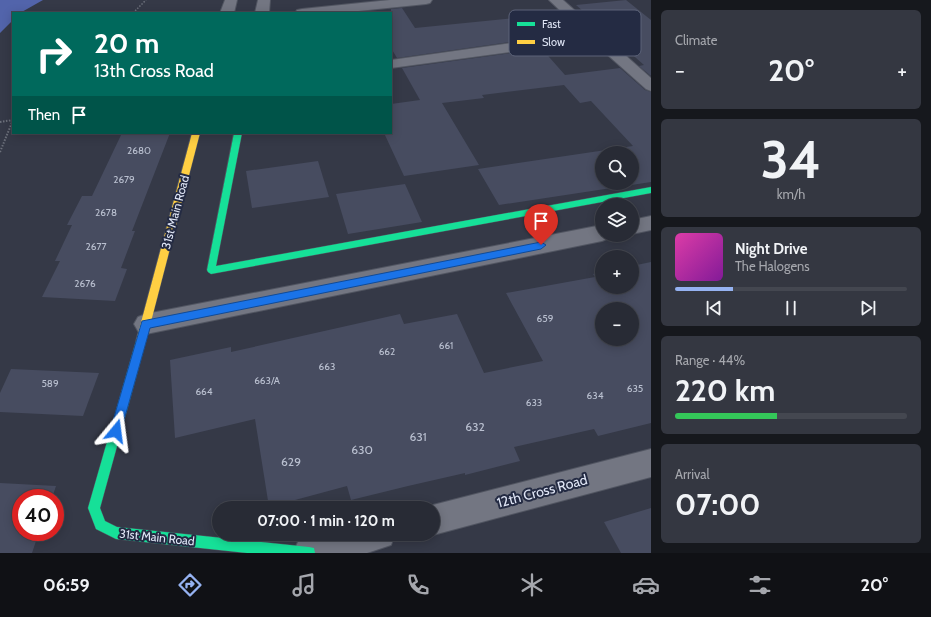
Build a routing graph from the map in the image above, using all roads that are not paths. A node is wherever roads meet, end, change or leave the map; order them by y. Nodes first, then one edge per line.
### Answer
1 (231, 0) edge
2 (264, 0) edge
3 (426, 0) edge
4 (555, 0) edge
5 (566, 10) edge
6 (227, 12) edge
7 (262, 12) edge
8 (312, 12) edge
9 (509, 48) edge
10 (617, 56) edge
11 (392, 64) edge
12 (651, 86) edge
13 (196, 134) edge
14 (238, 134) edge
15 (651, 190) edge
16 (651, 223) edge
17 (639, 226) edge
18 (595, 234) edge
19 (146, 324) junction
20 (651, 463) edge
21 (440, 518) edge
22 (354, 541) edge
23 (309, 553) edge

1 - 6 street
2 - 7 street
3 - 8 street
4 - 5 street
9 - 11 street
10 - 12 street
13 - 19 street, 31st Main Road
14 - 15 street
16 - 17 street
18 - 19 street
19 - 23 street, 31st Main Road
20 - 21 street, 12th Cross Road
22 - 23 street

